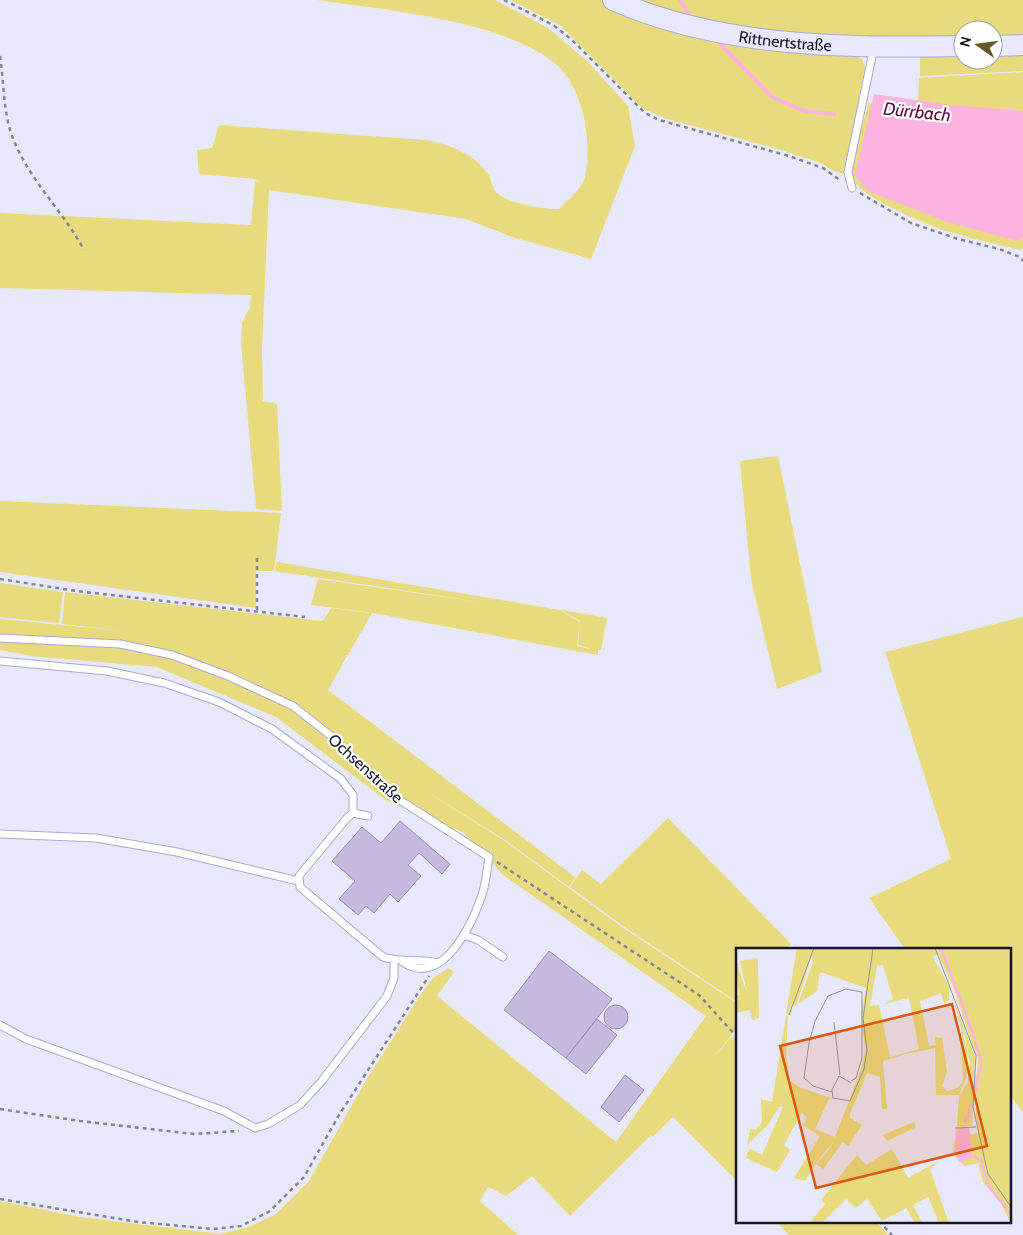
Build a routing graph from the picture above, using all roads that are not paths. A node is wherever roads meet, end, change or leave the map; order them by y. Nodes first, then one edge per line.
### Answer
1 (613, 0) edge
2 (953, 46) edge
3 (1003, 46) edge
4 (1023, 46) edge
5 (874, 47) junction
6 (852, 188) road end
7 (0, 638) edge
8 (0, 660) edge
9 (353, 813) junction
10 (368, 816) dead end
11 (0, 834) edge
12 (298, 881) junction
13 (464, 936) junction
14 (503, 957) dead end
15 (394, 961) junction
16 (0, 1025) edge

1 - 5 street, Rittnertstraße
2 - 5 street, Rittnertstraße
3 - 4 street
5 - 6 lane
7 - 13 lane, Ochsenstraße
8 - 9 lane
9 - 10 lane
9 - 12 lane
11 - 12 lane
12 - 15 lane
13 - 14 lane
13 - 15 lane
15 - 16 lane

